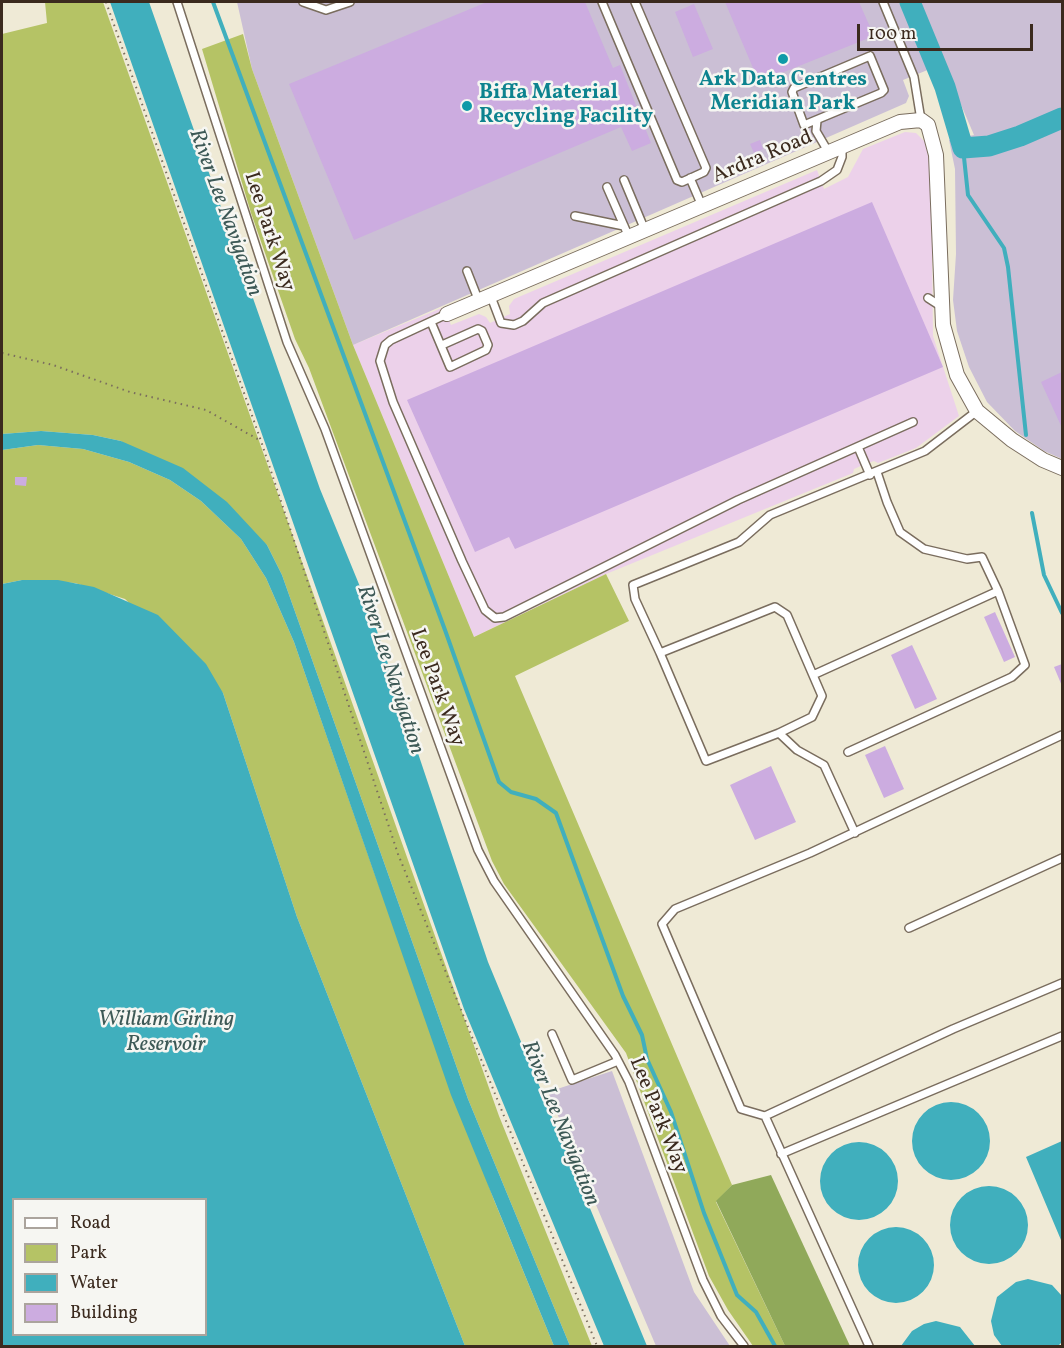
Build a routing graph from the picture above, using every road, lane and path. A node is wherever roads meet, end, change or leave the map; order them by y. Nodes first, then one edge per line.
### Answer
1 (106, 2) edge
2 (177, 2) edge
3 (303, 2) edge
4 (350, 2) edge
5 (602, 2) edge
6 (635, 2) edge
7 (883, 2) edge
8 (921, 120) junction
9 (818, 121) junction
10 (842, 147) junction
11 (829, 153) junction
12 (690, 178) junction
13 (624, 180) dead end
14 (607, 187) dead end
15 (702, 206) junction
16 (574, 216) dead end
17 (644, 228) junction
18 (626, 231) junction
19 (467, 272) dead end
20 (484, 297) junction
21 (928, 298) dead end
22 (942, 307) junction
23 (447, 314) joint
24 (431, 322) junction
25 (442, 345) junction
26 (2, 353) edge
27 (977, 411) junction
28 (913, 422) dead end
29 (261, 441) junction
30 (858, 447) junction
31 (1062, 468) edge
32 (874, 473) junction
33 (998, 591) junction
34 (660, 653) junction
35 (813, 675) junction
36 (779, 733) junction
37 (1062, 735) edge
38 (848, 752) dead end
39 (855, 833) junction
40 (1062, 858) edge
41 (909, 928) dead end
42 (1062, 983) edge
43 (552, 1034) dead end
44 (1062, 1036) edge
45 (618, 1061) junction
46 (765, 1116) junction
47 (781, 1154) junction
48 (597, 1347) edge
49 (744, 1347) edge
50 (869, 1347) edge

1 - 29 path
2 - 45 lane, Lee Park Way
3 - 4 lane
5 - 12 lane
6 - 12 lane
7 - 8 lane
8 - 10 street, Ardra Road
8 - 22 street
9 - 9 lane
9 - 11 lane
10 - 11 street, Ardra Road
10 - 20 lane
11 - 15 street, Ardra Road
12 - 15 lane
13 - 17 lane
14 - 18 lane
15 - 17 street, Ardra Road
16 - 18 lane
17 - 18 street, Ardra Road
18 - 20 street, Ardra Road
19 - 20 lane
20 - 23 street, Ardra Road
21 - 22 lane
22 - 27 street
23 - 24 lane
24 - 25 lane
24 - 30 lane
25 - 25 lane
26 - 29 path
27 - 31 street
27 - 32 lane
28 - 30 lane
29 - 48 path
30 - 32 lane
32 - 33 lane
32 - 34 lane
33 - 35 lane
33 - 38 lane
34 - 35 lane
34 - 36 lane
35 - 36 lane
36 - 39 lane
37 - 39 lane
39 - 46 lane
40 - 41 lane
42 - 46 lane
43 - 45 lane
44 - 47 lane
45 - 49 lane, Lee Park Way
46 - 47 lane
47 - 50 lane

